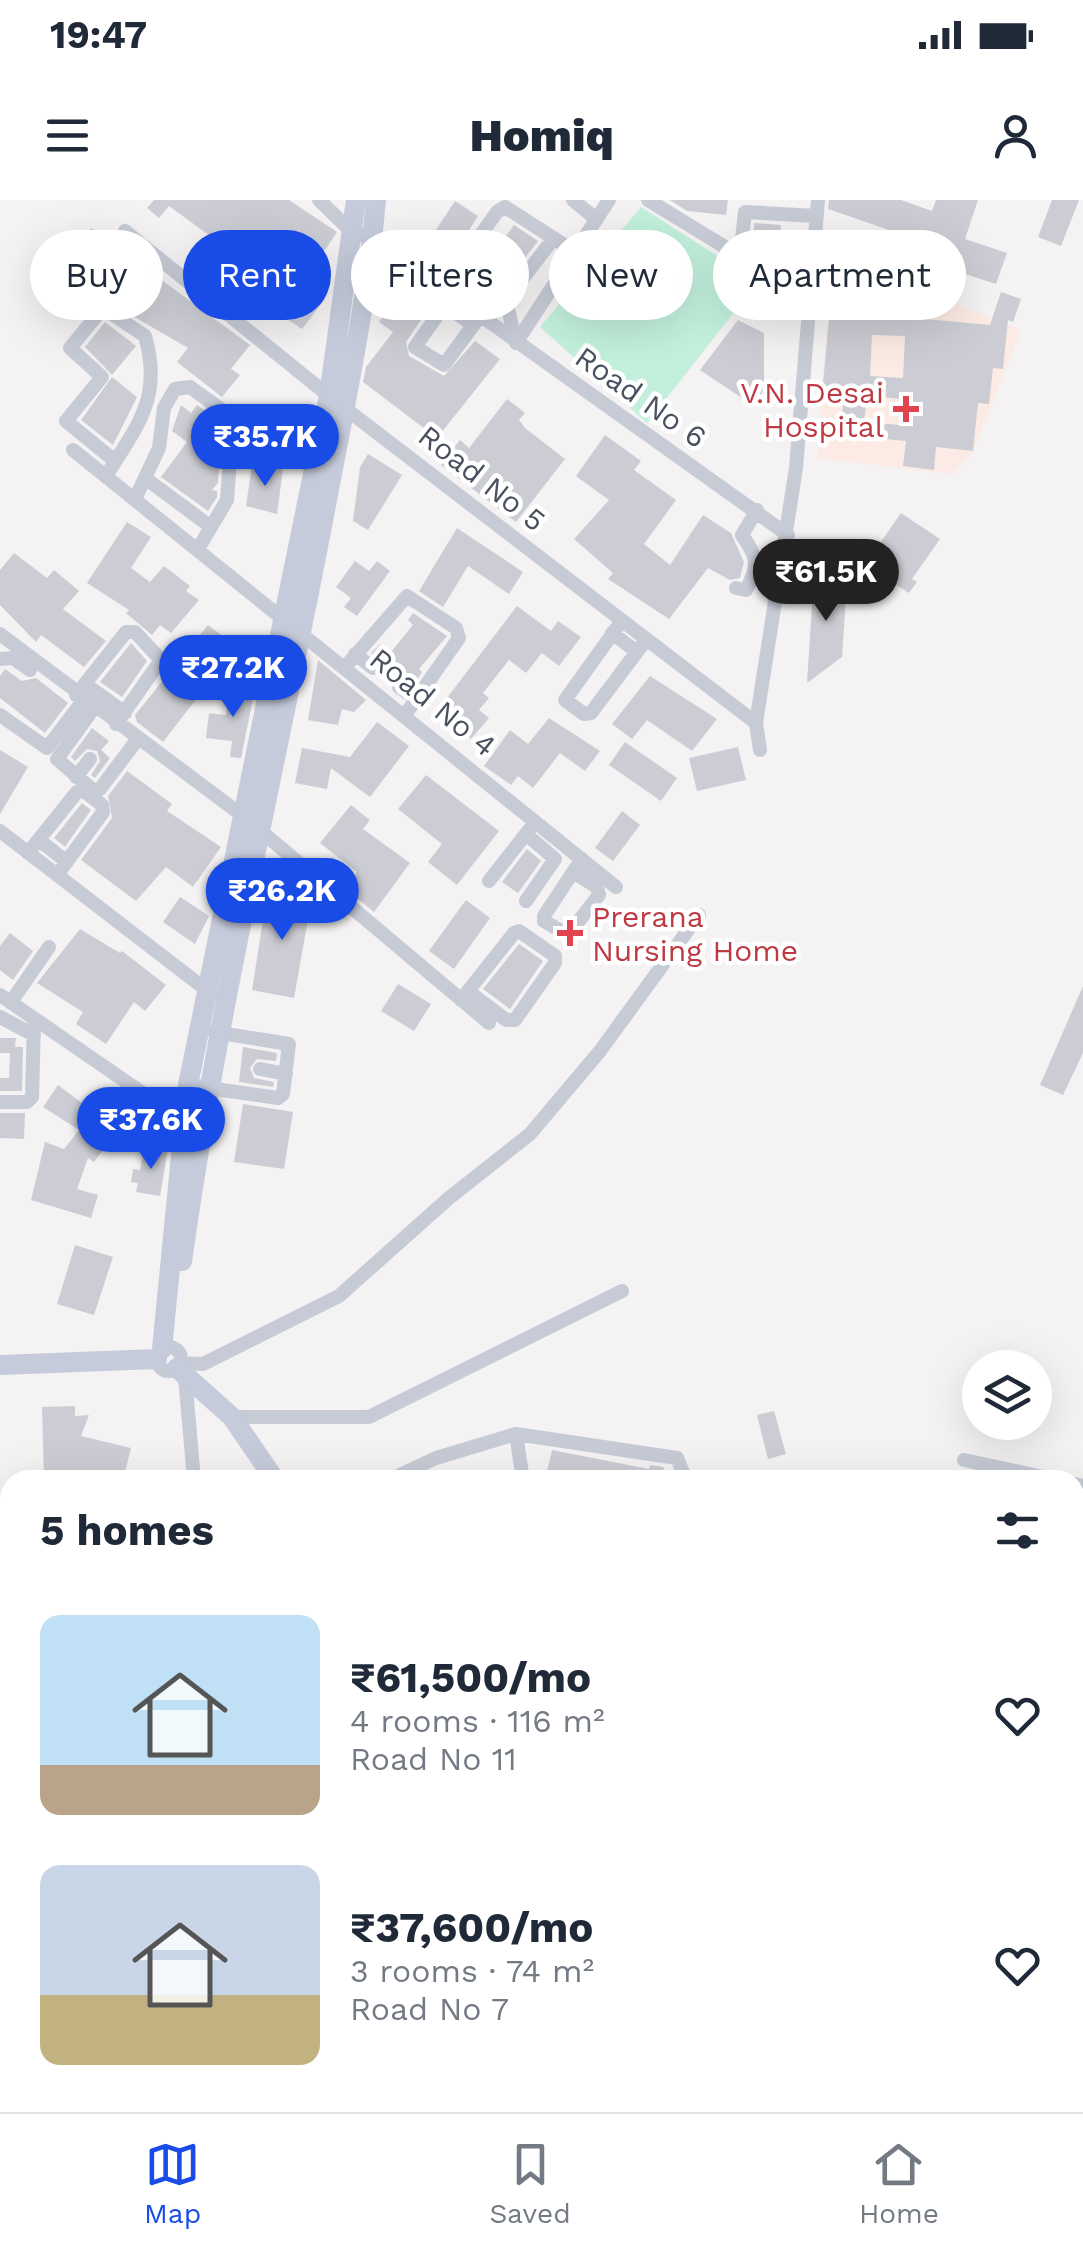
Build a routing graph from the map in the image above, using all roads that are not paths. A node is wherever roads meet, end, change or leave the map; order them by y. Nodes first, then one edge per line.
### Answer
1 (319, 200) edge
2 (356, 200) edge
3 (376, 200) edge
4 (572, 200) edge
5 (609, 200) edge
6 (648, 200) edge
7 (818, 200) edge
8 (664, 204) edge
9 (818, 216) junction
10 (596, 219) junction
11 (356, 230) edge
12 (361, 230) edge
13 (364, 230) edge
14 (485, 230) edge
15 (589, 230) edge
16 (743, 230) edge
17 (817, 230) edge
18 (549, 235) edge
19 (713, 238) edge
20 (549, 244) edge
21 (163, 262) edge
22 (529, 270) edge
23 (549, 291) edge
24 (351, 308) edge
25 (432, 320) edge
26 (511, 320) edge
27 (810, 320) edge
28 (476, 321) joint
29 (516, 343) junction
30 (337, 400) junction
31 (73, 450) dead end
32 (115, 461) junction
33 (106, 476) junction
34 (145, 478) junction
35 (135, 499) junction
36 (757, 510) junction
37 (212, 527) junction
38 (788, 534) junction
39 (198, 549) junction
40 (736, 588) dead end
41 (281, 616) junction
42 (617, 627) junction
43 (302, 631) junction
44 (0, 634) edge
45 (641, 646) junction
46 (22, 658) junction
47 (0, 659) edge
48 (351, 660) junction
49 (374, 668) dead end
50 (399, 687) dead end
51 (84, 699) junction
52 (416, 699) junction
53 (405, 714) junction
54 (0, 715) edge
55 (120, 719) junction
56 (756, 723) junction
57 (137, 740) junction
58 (760, 750) dead end
59 (90, 758) dead end
60 (76, 777) junction
61 (250, 823) junction
62 (530, 828) junction
63 (0, 831) edge
64 (39, 840) junction
65 (28, 853) junction
66 (67, 862) junction
67 (577, 865) junction
68 (57, 875) junction
69 (489, 880) dead end
70 (616, 887) dead end
71 (526, 901) dead end
72 (698, 915) dead end
73 (50, 947) dead end
74 (206, 990) junction
75 (464, 995) junction
76 (6, 998) edge
77 (224, 1003) junction
78 (0, 1017) edge
79 (489, 1024) dead end
80 (34, 1027) junction
81 (208, 1031) junction
82 (260, 1070) dead end
83 (286, 1074) junction
84 (198, 1087) junction
85 (0, 1102) edge
86 (192, 1127) junction
87 (622, 1291) dead end
88 (173, 1361) junction
89 (0, 1365) edge
90 (232, 1417) junction
91 (516, 1434) junction
92 (964, 1460) dead end
93 (192, 1470) edge
94 (268, 1470) edge
95 (410, 1470) edge
96 (521, 1470) edge
97 (682, 1470) edge
98 (1010, 1470) edge

1 - 11 street, Road No 6
2 - 12 street
3 - 13 street
4 - 10 street
5 - 10 street
6 - 8 street
7 - 9 street
8 - 19 street
9 - 16 street
9 - 17 street
10 - 15 street
14 - 18 street
20 - 22 street
21 - 30 street, Road No 5
23 - 29 street
24 - 30 street
25 - 28 street
26 - 29 street
27 - 38 street
28 - 29 street, Road No 6
29 - 36 street, Road No 6
30 - 41 street
30 - 42 street, Road No 5
30 - 43 street
31 - 33 street, Road No 4
32 - 32 street
32 - 33 street
33 - 35 street, Road No 4
34 - 35 street
34 - 37 street
34 - 37 street
35 - 39 street, Road No 4
36 - 38 street, Road No 6
36 - 40 street
37 - 39 street
38 - 56 street
39 - 41 street, Road No 4
41 - 43 street, Road No 4
41 - 61 street
42 - 45 street, Road No 5
42 - 45 street
43 - 48 street, Road No 4
43 - 61 street
44 - 46 street
45 - 56 street, Road No 5
46 - 47 street
46 - 51 street
48 - 49 street
48 - 52 street
48 - 53 street, Road No 4
50 - 52 street
51 - 54 street
51 - 55 street
51 - 55 street
51 - 55 street
51 - 60 street
52 - 53 street
53 - 62 street, Road No 4
55 - 57 street
56 - 58 street
57 - 60 street
57 - 61 street
59 - 60 street
61 - 74 street
61 - 75 street
61 - 77 street
62 - 67 street, Road No 4
62 - 69 street
62 - 71 street
63 - 65 street
64 - 65 street
64 - 66 street
64 - 66 street
65 - 68 street
66 - 68 street
67 - 67 street
67 - 70 street, Road No 4
68 - 74 street
72 - 88 street
73 - 76 street
74 - 77 street
74 - 81 street
75 - 75 street
75 - 79 street
76 - 80 street
77 - 81 street
78 - 80 street
80 - 85 street
80 - 86 street
81 - 83 street
81 - 84 street
82 - 83 street
83 - 84 street
84 - 86 street
86 - 88 street
87 - 90 street
88 - 89 street
88 - 90 street
88 - 93 street
90 - 94 street
91 - 95 street
91 - 96 street
91 - 97 street
92 - 98 street

